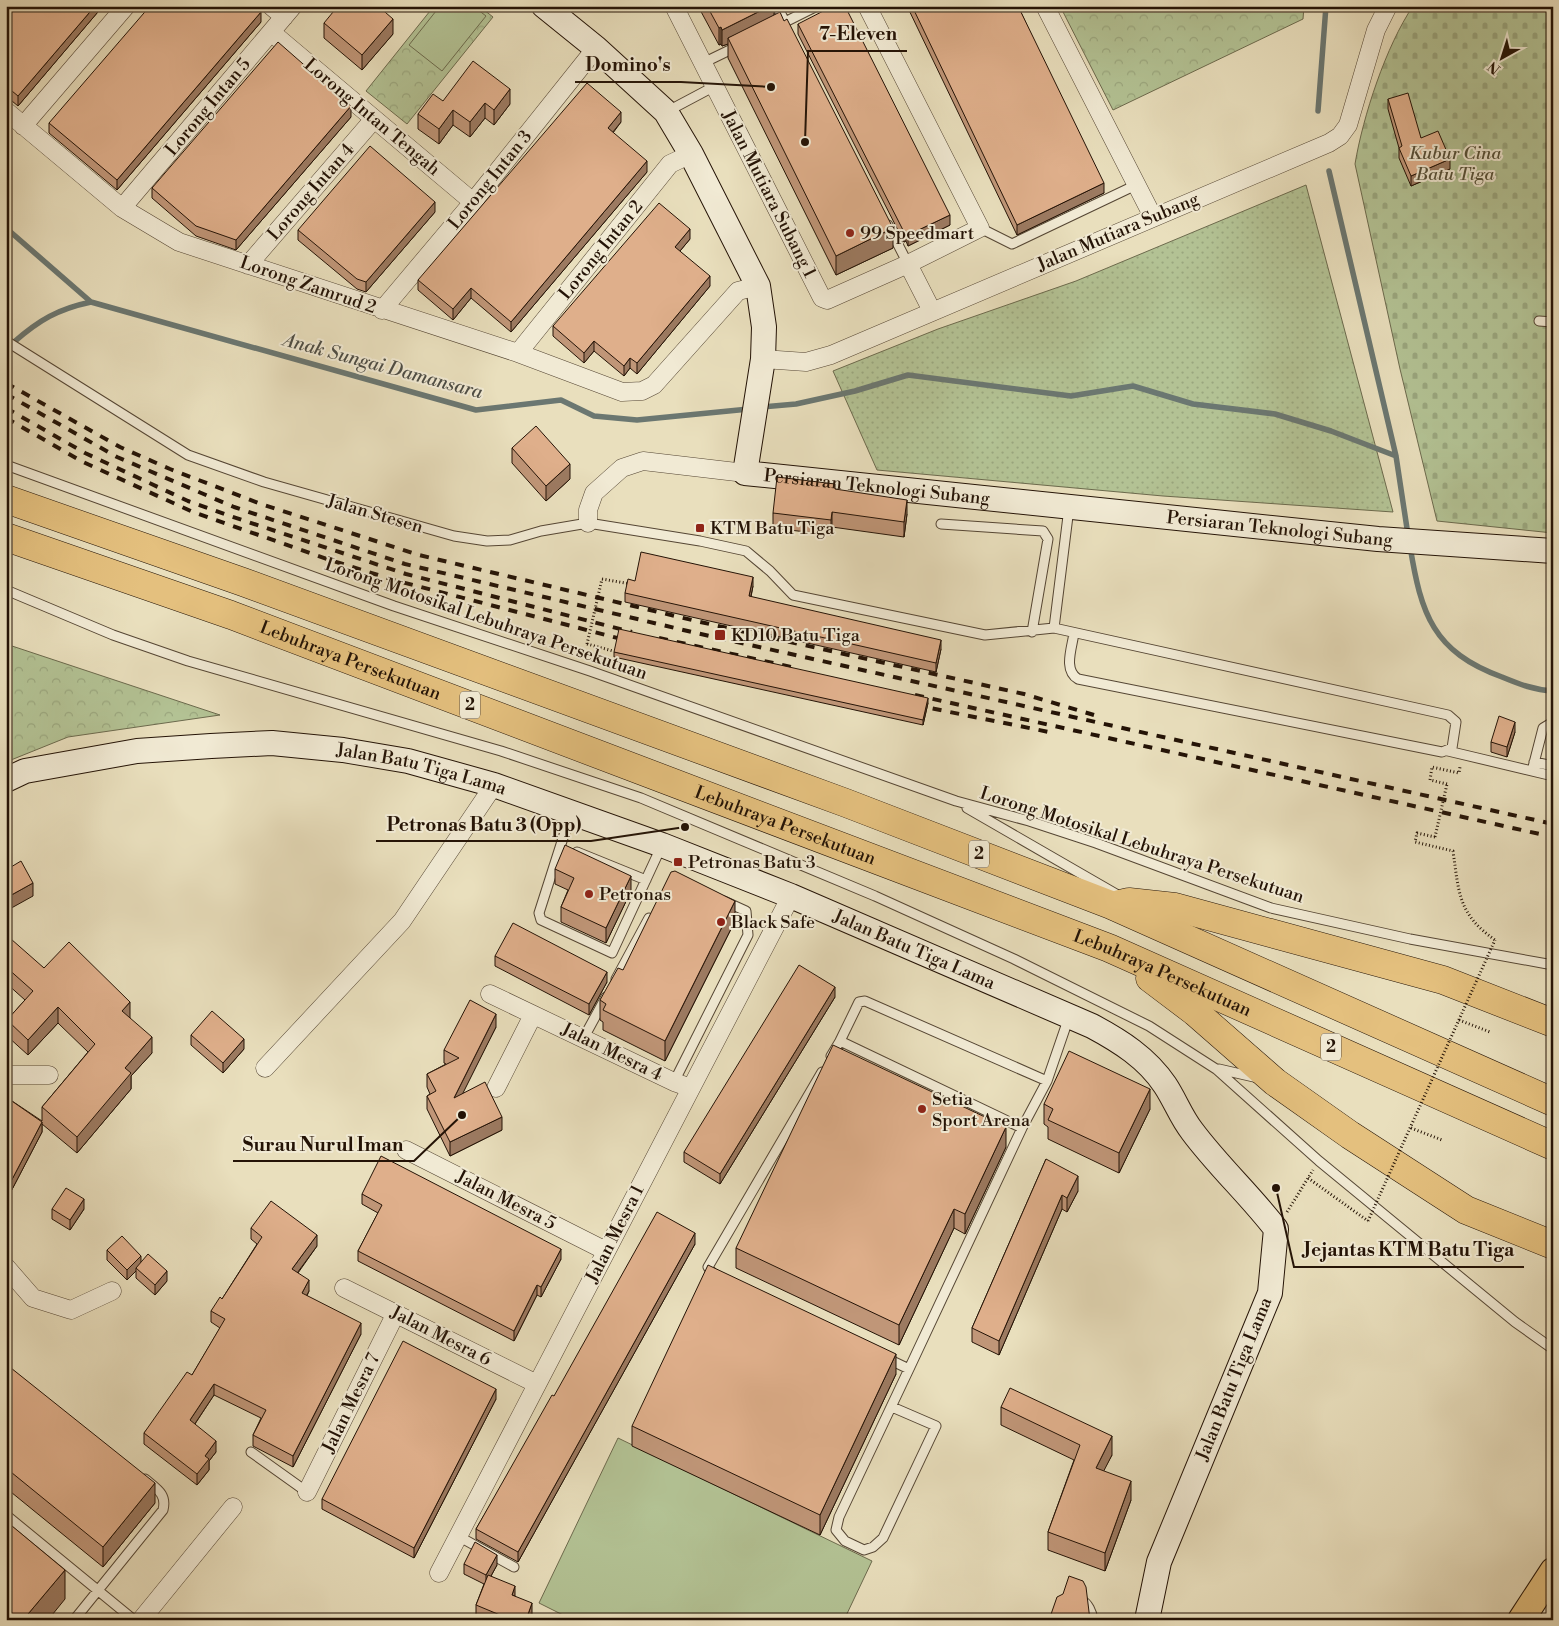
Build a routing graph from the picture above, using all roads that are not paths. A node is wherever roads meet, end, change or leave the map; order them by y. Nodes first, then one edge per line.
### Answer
1 (126, 6) edge
2 (544, 6) edge
3 (674, 6) edge
4 (777, 6) edge
5 (817, 6) edge
6 (867, 6) edge
7 (1045, 6) edge
8 (1388, 6) edge
9 (283, 10) edge
10 (787, 27) junction
11 (768, 30) edge
12 (271, 32) junction
13 (744, 43) edge
14 (596, 48) junction
15 (703, 63) junction
16 (715, 86) junction
17 (6, 111) edge
18 (666, 112) junction
19 (374, 119) junction
20 (23, 126) junction
21 (691, 154) junction
22 (1136, 185) junction
23 (473, 202) junction
24 (122, 208) junction
25 (881, 212) edge
26 (1153, 218) junction
27 (980, 228) junction
28 (908, 264) junction
29 (248, 265) junction
30 (758, 286) junction
31 (382, 310) junction
32 (932, 311) junction
33 (1539, 321) dead end
34 (1553, 322) edge
35 (6, 341) edge
36 (518, 353) junction
37 (763, 359) junction
38 (6, 465) edge
39 (745, 473) junction
40 (6, 499) edge
41 (1069, 507) junction
42 (588, 523) junction
43 (940, 524) dead end
44 (6, 537) edge
45 (1553, 551) edge
46 (6, 590) edge
47 (1054, 628) junction
48 (1032, 632) junction
49 (1074, 633) junction
50 (1553, 722) edge
51 (1448, 751) junction
52 (1553, 766) edge
53 (1533, 767) junction
54 (1553, 776) edge
55 (6, 780) edge
56 (494, 785) junction
57 (956, 801) junction
58 (572, 811) junction
59 (561, 845) junction
60 (662, 845) junction
61 (646, 880) junction
62 (714, 896) edge
63 (790, 896) junction
64 (1120, 904) junction
65 (652, 913) edge
66 (1110, 948) junction
67 (1553, 965) edge
68 (490, 994) dead end
69 (533, 1015) junction
70 (1070, 1017) junction
71 (1553, 1023) edge
72 (583, 1038) junction
73 (840, 1041) junction
74 (265, 1068) dead end
75 (1216, 1069) junction
76 (49, 1074) dead end
77 (6, 1075) edge
78 (1047, 1081) junction
79 (1275, 1082) junction
80 (683, 1085) junction
81 (496, 1088) dead end
82 (1553, 1102) edge
83 (1022, 1128) junction
84 (1553, 1146) edge
85 (406, 1150) dead end
86 (1466, 1210) junction
87 (1553, 1245) edge
88 (606, 1251) junction
89 (1553, 1261) edge
90 (6, 1267) edge
91 (718, 1280) edge
92 (344, 1288) dead end
93 (112, 1291) dead end
94 (396, 1313) junction
95 (1553, 1349) edge
96 (874, 1353) edge
97 (909, 1370) junction
98 (537, 1384) junction
99 (892, 1407) junction
100 (251, 1452) dead end
101 (139, 1474) edge
102 (307, 1492) joint
103 (233, 1507) dead end
104 (6, 1515) edge
105 (458, 1536) junction
106 (514, 1567) dead end
107 (1553, 1570) edge
108 (439, 1572) dead end
109 (98, 1590) junction
110 (1076, 1598) edge
111 (74, 1620) edge
112 (134, 1620) edge
113 (141, 1620) edge
114 (1093, 1620) edge
115 (1148, 1620) edge
116 (1521, 1620) edge

1 - 20 street
2 - 14 street, Persiaran Teknologi Subang
3 - 15 street, Jalan Mutiara Subang 1
4 - 10 lane
5 - 10 lane
6 - 27 street
7 - 22 street
8 - 26 street, Jalan Mutiara Subang
9 - 12 street, Lorong Intan 5
10 - 11 lane
12 - 19 street, Lorong Intan Tengah
12 - 24 street, Lorong Intan 5
13 - 15 lane
14 - 18 street, Persiaran Teknologi Subang
14 - 23 street, Lorong Intan 3
15 - 16 street, Jalan Mutiara Subang 1
16 - 18 lane
16 - 28 street, Jalan Mutiara Subang 1
17 - 20 street, Lorong Zamrud 2
18 - 21 street, Persiaran Teknologi Subang
19 - 23 street, Lorong Intan Tengah
19 - 29 street, Lorong Intan 4
20 - 24 street, Lorong Zamrud 2
21 - 30 street, Persiaran Teknologi Subang
21 - 36 street, Lorong Intan 2
22 - 26 street
22 - 27 lane
23 - 31 street, Lorong Intan 3
24 - 29 street, Lorong Zamrud 2
25 - 28 lane
26 - 32 street, Jalan Mutiara Subang
27 - 28 street
28 - 32 street
29 - 31 street, Lorong Zamrud 2
30 - 36 street, Lorong Zamrud 2
30 - 37 street, Persiaran Teknologi Subang
31 - 36 street, Lorong Zamrud 2
32 - 37 street, Jalan Mutiara Subang
33 - 34 lane
35 - 42 lane, Jalan Stesen
37 - 39 street, Persiaran Teknologi Subang
38 - 57 lane, Lorong Motosikal Lebuhraya Persekutuan
39 - 41 street, Persiaran Teknologi Subang
39 - 42 street
40 - 64 highway, Lebuhraya Persekutuan / 2
41 - 45 street, Persiaran Teknologi Subang
41 - 47 lane
42 - 48 lane, Jalan Stesen
43 - 48 lane
44 - 66 highway, Lebuhraya Persekutuan / 2
46 - 75 lane
47 - 48 lane, Jalan Stesen
47 - 49 lane
49 - 51 lane
49 - 51 lane
50 - 53 lane
51 - 53 lane
52 - 53 lane
53 - 54 lane
55 - 56 street, Jalan Batu Tiga Lama
56 - 58 street, Jalan Batu Tiga Lama
56 - 74 street
57 - 64 lane, Lorong Motosikal Lebuhraya Persekutuan
57 - 67 lane, Lorong Motosikal Lebuhraya Persekutuan
58 - 59 lane
58 - 60 street, Jalan Batu Tiga Lama
59 - 61 lane
59 - 61 lane
60 - 61 lane
60 - 63 street, Jalan Batu Tiga Lama
62 - 80 lane
63 - 70 street, Jalan Batu Tiga Lama
63 - 80 street, Jalan Mesra 1
64 - 71 highway
64 - 82 highway, Lebuhraya Persekutuan / 2
65 - 72 lane
66 - 79 highway
66 - 84 highway, Lebuhraya Persekutuan / 2
68 - 69 street, Jalan Mesra 4
69 - 72 street, Jalan Mesra 4
69 - 81 street
70 - 78 lane
70 - 115 street, Jalan Batu Tiga Lama
72 - 80 street, Jalan Mesra 4
73 - 78 lane
73 - 83 lane
73 - 91 lane
75 - 79 lane
75 - 95 lane
76 - 77 street
78 - 83 lane
79 - 86 highway
80 - 88 street, Jalan Mesra 1
83 - 97 lane
85 - 88 street, Jalan Mesra 5
86 - 87 highway
86 - 89 highway
88 - 98 street, Jalan Mesra 1
90 - 93 street
92 - 94 street, Jalan Mesra 6
94 - 98 street, Jalan Mesra 6
94 - 102 street, Jalan Mesra 7
96 - 97 lane
97 - 99 lane
98 - 105 street, Jalan Mesra 1
99 - 99 lane
100 - 102 lane
101 - 109 lane
103 - 113 street
104 - 109 lane
105 - 106 lane
105 - 108 street, Jalan Mesra 1
107 - 116 main road
109 - 111 lane
109 - 112 lane
110 - 114 lane

